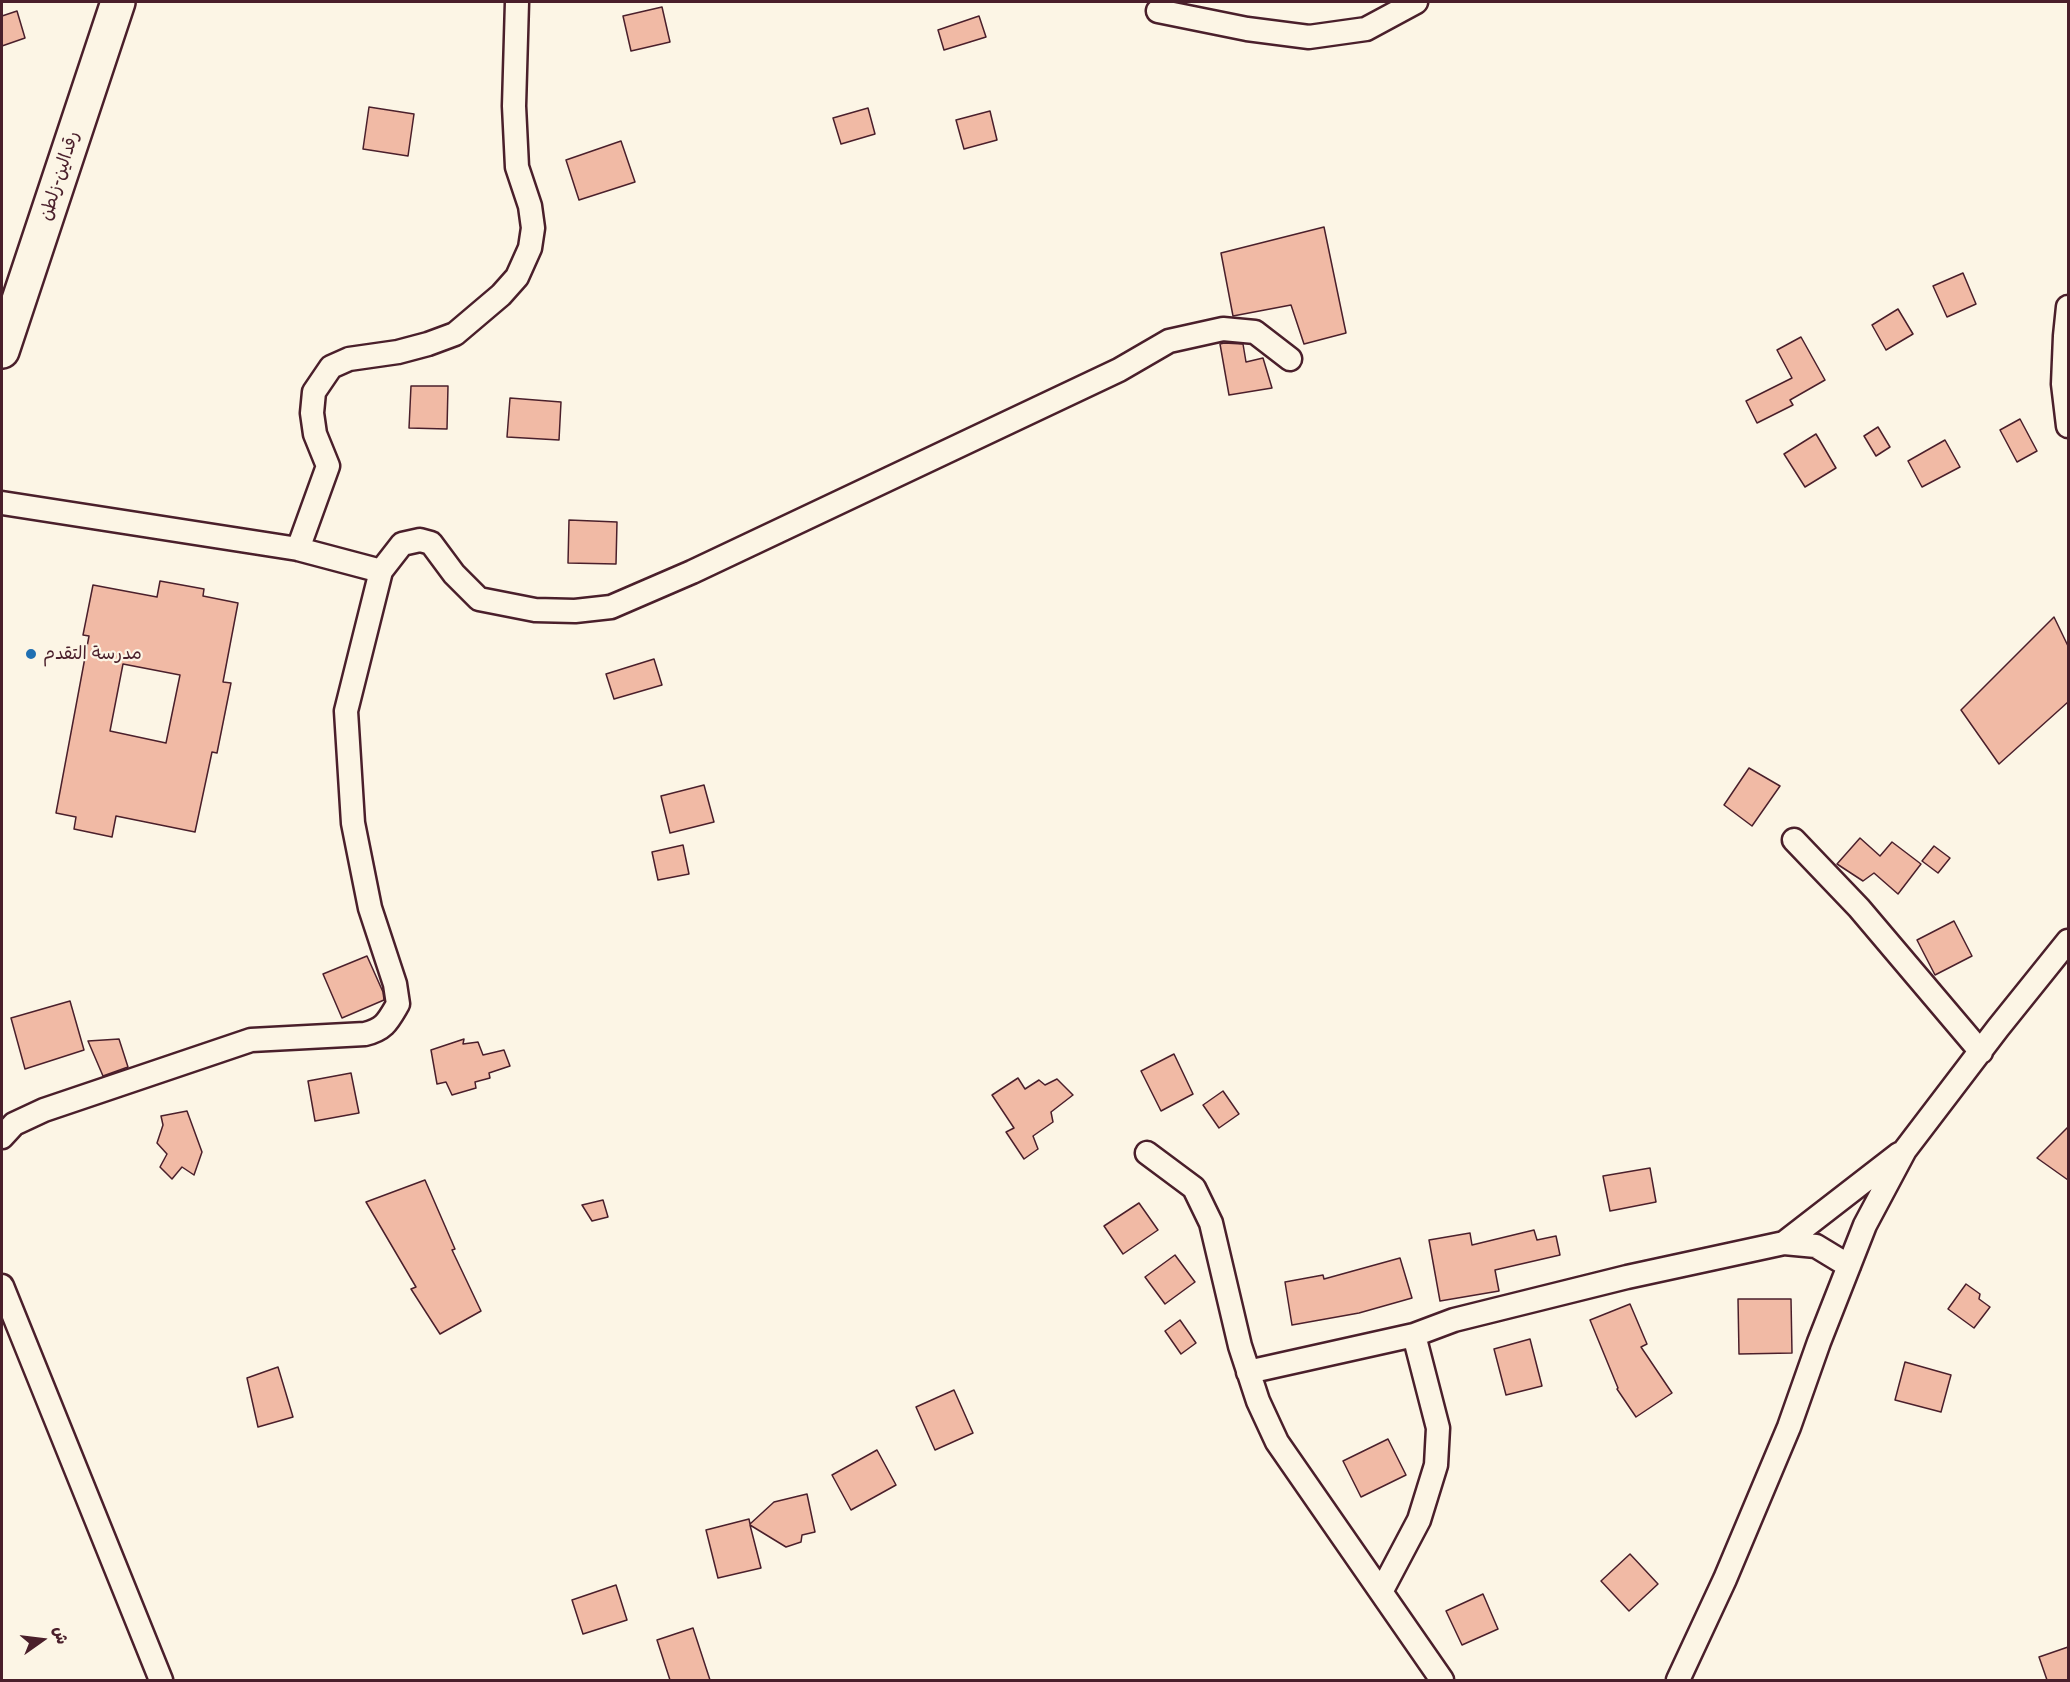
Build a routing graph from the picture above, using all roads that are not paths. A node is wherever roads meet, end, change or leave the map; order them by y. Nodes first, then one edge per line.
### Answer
1 (517, 2) edge
2 (1416, 2) edge
3 (115, 5) edge
4 (1158, 11) dead end
5 (2068, 307) edge
6 (2, 351) edge
7 (1290, 359) dead end
8 (2068, 426) edge
9 (2, 502) edge
10 (298, 549) junction
11 (381, 571) junction
12 (1794, 840) dead end
13 (2068, 941) edge
14 (1981, 1052) junction
15 (2, 1137) edge
16 (1905, 1150) junction
17 (1147, 1152) dead end
18 (1784, 1243) junction
19 (1849, 1266) junction
20 (2, 1286) edge
21 (1414, 1335) junction
22 (1248, 1372) junction
23 (1381, 1592) junction
24 (161, 1680) edge
25 (1442, 1680) edge
26 (1678, 1680) edge

1 - 10 street
2 - 4 street
3 - 6 main road, رقدالين-زلطن
5 - 8 street
7 - 11 street
9 - 10 street
10 - 11 street
11 - 15 street
12 - 14 street
13 - 14 street
14 - 16 street
16 - 18 street
16 - 19 street
17 - 22 street
18 - 19 street
18 - 21 street
19 - 26 street
20 - 24 street
21 - 22 street
21 - 23 street
22 - 23 street
23 - 25 street

